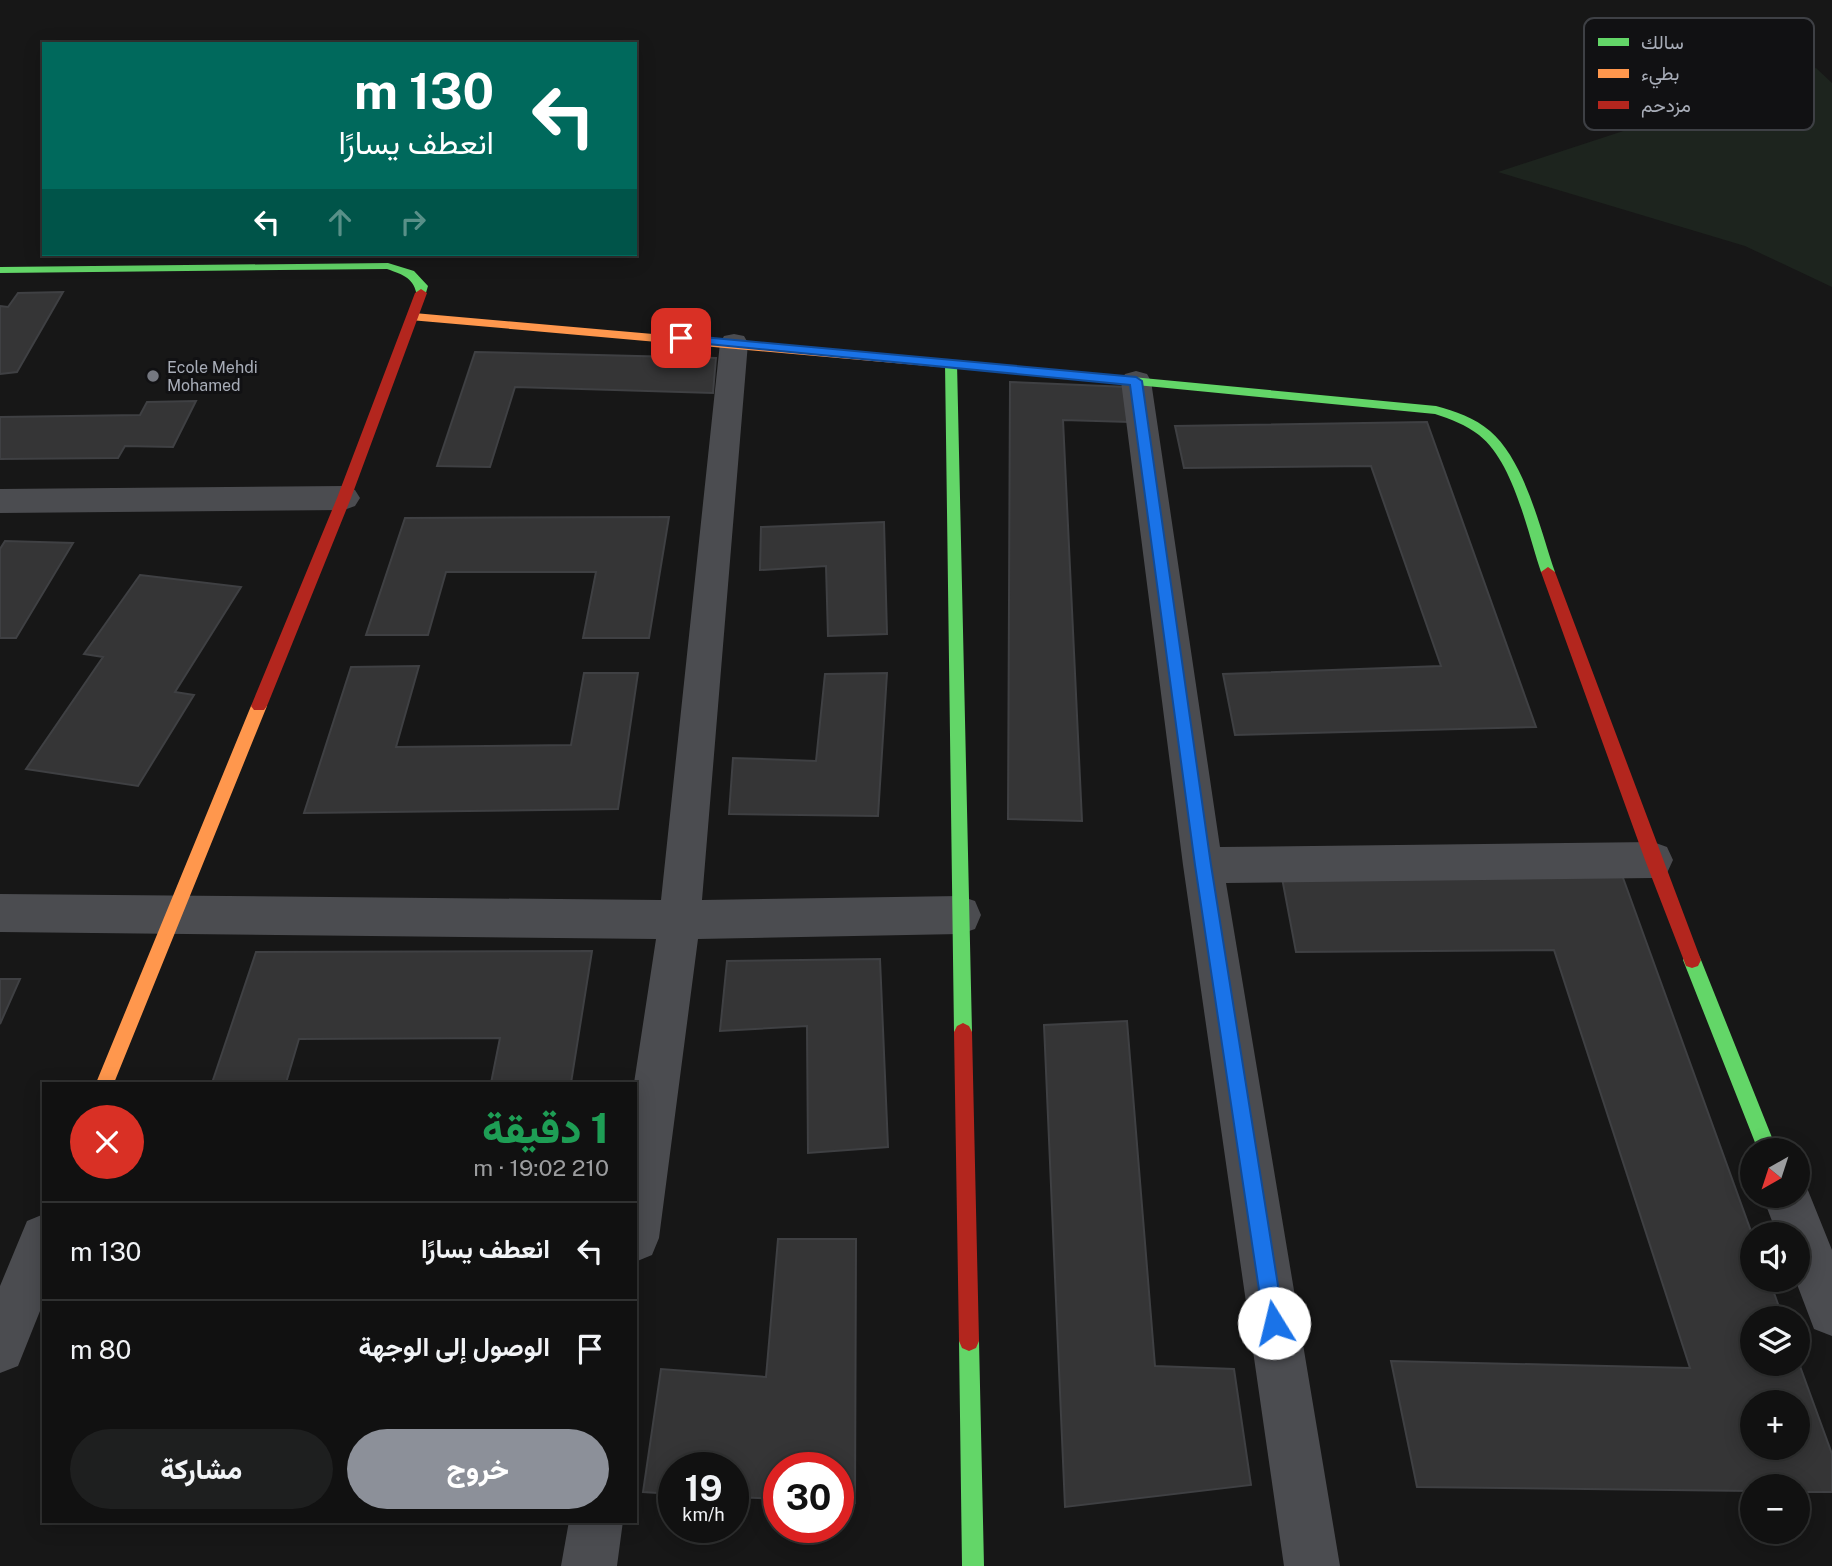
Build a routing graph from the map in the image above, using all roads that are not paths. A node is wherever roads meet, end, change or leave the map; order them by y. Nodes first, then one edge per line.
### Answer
1 (0, 270) edge
2 (414, 317) junction
3 (734, 343) junction
4 (951, 363) junction
5 (1136, 381) junction
6 (344, 498) junction
7 (0, 501) edge
8 (1653, 860) junction
9 (1203, 865) junction
10 (0, 914) edge
11 (960, 915) junction
12 (172, 916) junction
13 (680, 920) junction
14 (105, 1082) edge
15 (1763, 1138) edge
16 (1791, 1208) edge
17 (637, 1224) edge
18 (42, 1243) edge
19 (1832, 1311) edge
20 (0, 1349) edge
21 (596, 1523) edge
22 (589, 1566) edge
23 (973, 1566) edge
24 (1312, 1566) edge

1 - 2 street
2 - 3 street
2 - 6 street
3 - 4 street
3 - 13 street
4 - 5 street
4 - 11 street
5 - 8 street
5 - 9 street
6 - 7 street
6 - 12 street
8 - 9 street
8 - 15 street
9 - 24 street
10 - 12 street
11 - 13 street
11 - 23 street
12 - 13 street
12 - 14 street
13 - 17 street
16 - 19 street
18 - 20 street
21 - 22 street

